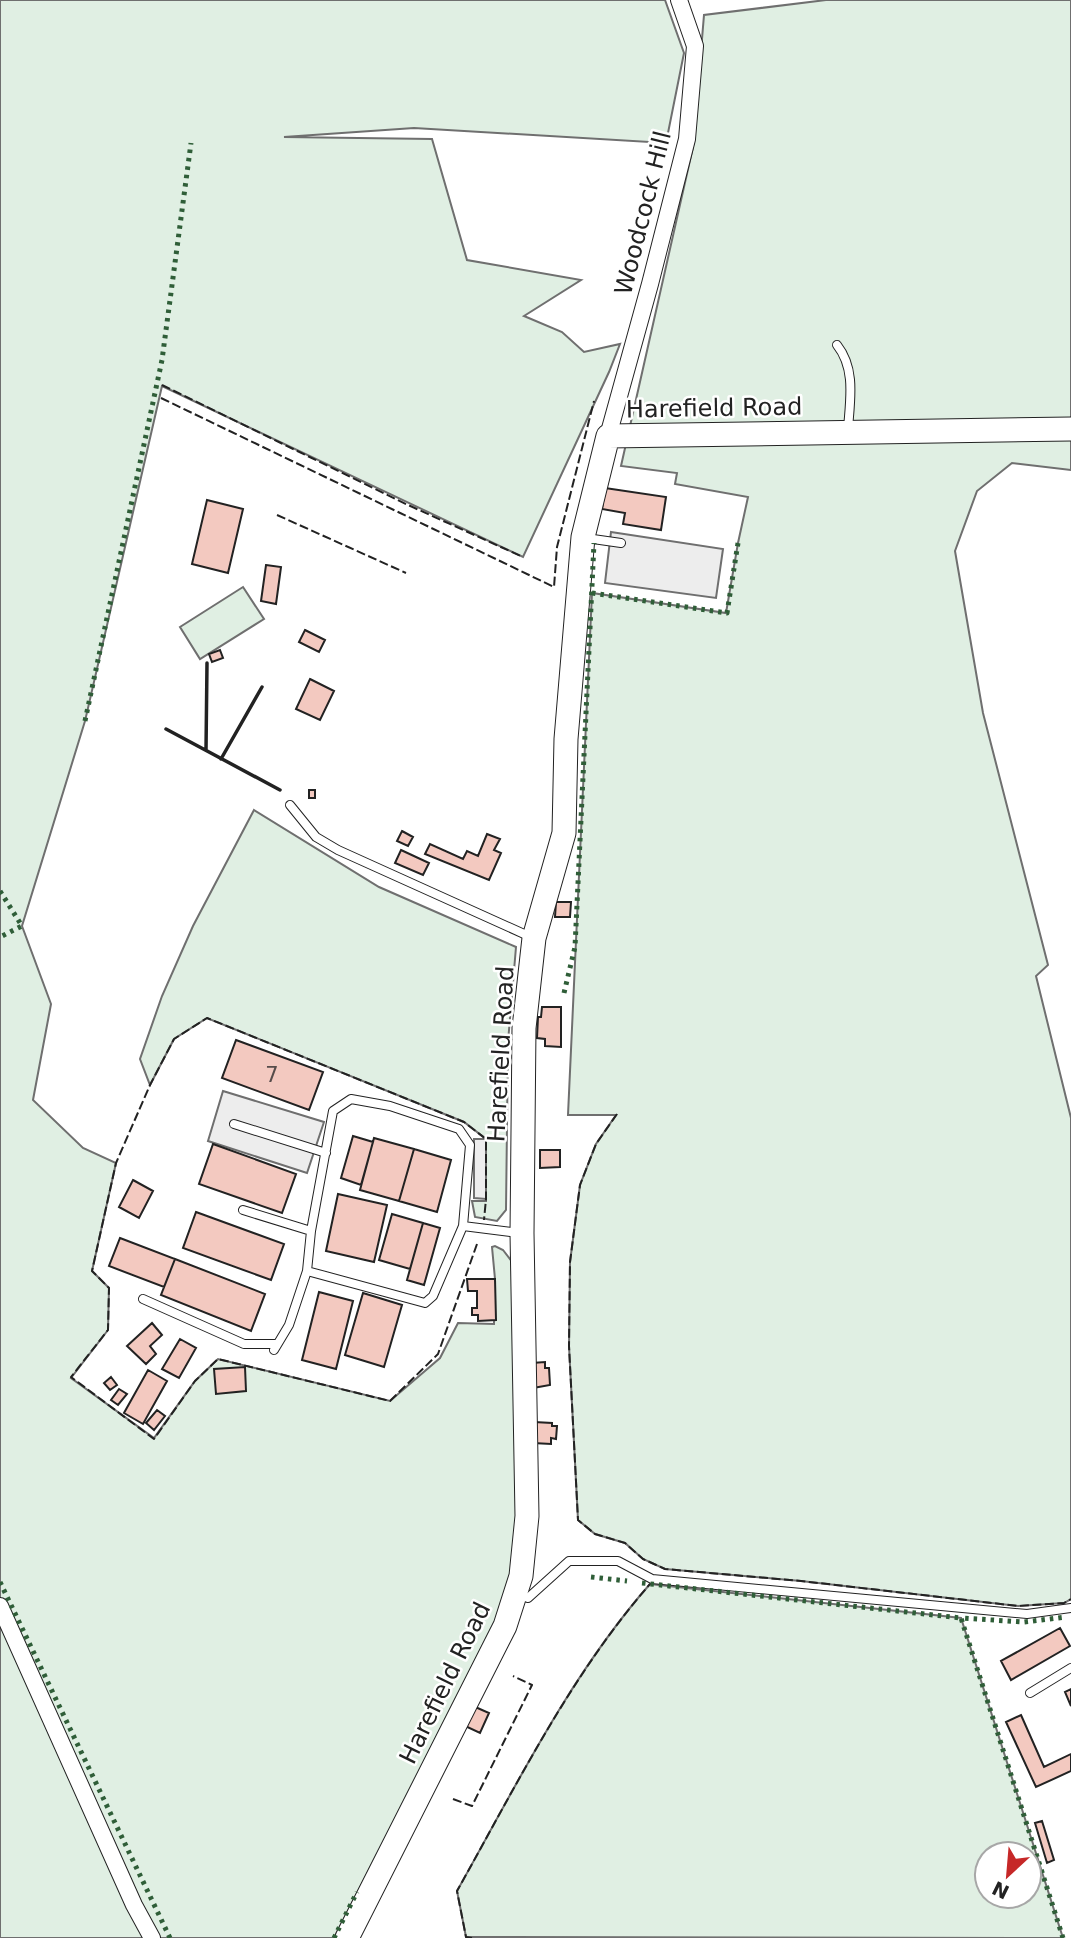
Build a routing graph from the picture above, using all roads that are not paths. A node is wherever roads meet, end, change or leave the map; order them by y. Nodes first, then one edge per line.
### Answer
1 (679, 0) edge
2 (837, 345) dead end
3 (1071, 429) edge
4 (848, 432) junction
5 (608, 436) junction
6 (583, 537) junction
7 (621, 544) dead end
8 (290, 806) dead end
9 (534, 938) junction
10 (234, 1124) dead end
11 (326, 1153) junction
12 (243, 1210) dead end
13 (463, 1226) junction
14 (311, 1231) junction
15 (522, 1233) junction
16 (307, 1270) junction
17 (143, 1299) dead end
18 (515, 1594) junction
19 (0, 1606) edge
20 (1071, 1608) edge
21 (1071, 1668) edge
22 (1030, 1693) dead end
23 (152, 1938) edge
24 (347, 1938) edge

1 - 5 street, Woodcock Hill
2 - 4 lane
3 - 4 street, Harefield Road
4 - 5 street, Harefield Road
5 - 6 street, Harefield Road
6 - 7 lane
6 - 9 street, Harefield Road
8 - 9 lane
9 - 15 street, Harefield Road
10 - 11 lane
11 - 13 lane
11 - 14 lane
12 - 14 lane
13 - 15 lane
13 - 16 lane
14 - 16 lane
15 - 18 street, Harefield Road
16 - 17 lane
18 - 20 lane
18 - 24 street, Harefield Road
19 - 23 street
21 - 22 lane

